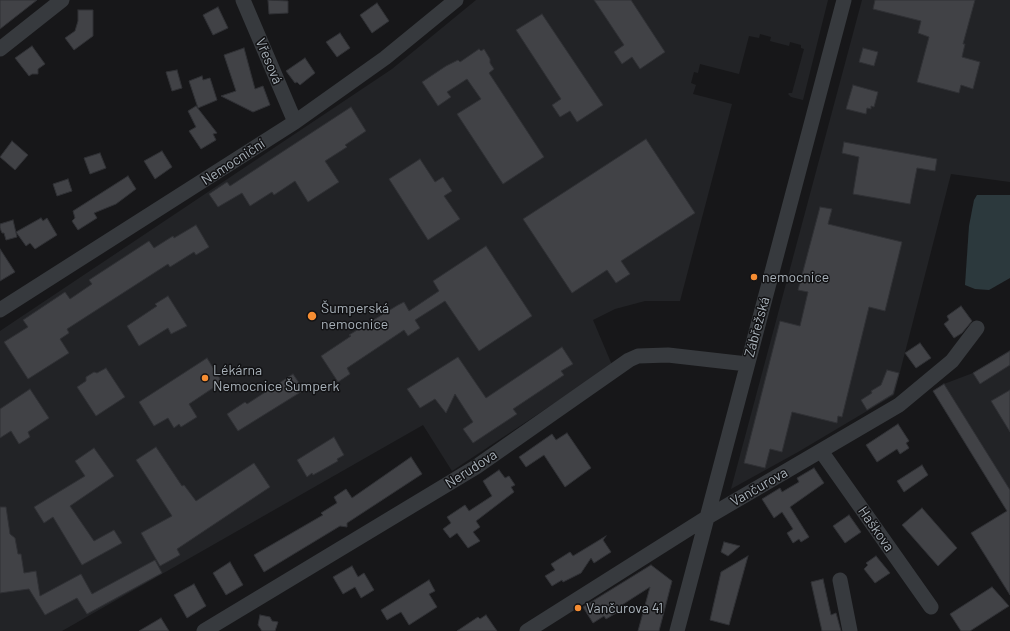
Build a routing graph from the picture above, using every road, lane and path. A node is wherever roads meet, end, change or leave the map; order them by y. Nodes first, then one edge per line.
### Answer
1 (62, 0) edge
2 (243, 0) edge
3 (456, 0) edge
4 (844, 0) edge
5 (0, 49) edge
6 (295, 122) junction
7 (0, 310) edge
8 (977, 328) dead end
9 (747, 364) junction
10 (821, 451) junction
11 (706, 518) junction
12 (840, 580) dead end
13 (931, 607) dead end
14 (204, 631) edge
15 (526, 631) edge
16 (677, 631) edge
17 (850, 631) edge

1 - 5 street
2 - 6 street, Vřesová
3 - 6 street, Nemocniční
4 - 9 street, Zábřežská
6 - 7 street, Nemocniční
8 - 10 street, Vančurova
9 - 11 street, Zábřežská
9 - 14 street, Nerudova
10 - 11 street, Vančurova
10 - 13 street, Haškova
11 - 15 street, Vančurova
11 - 16 street, Zábřežská
12 - 17 street

